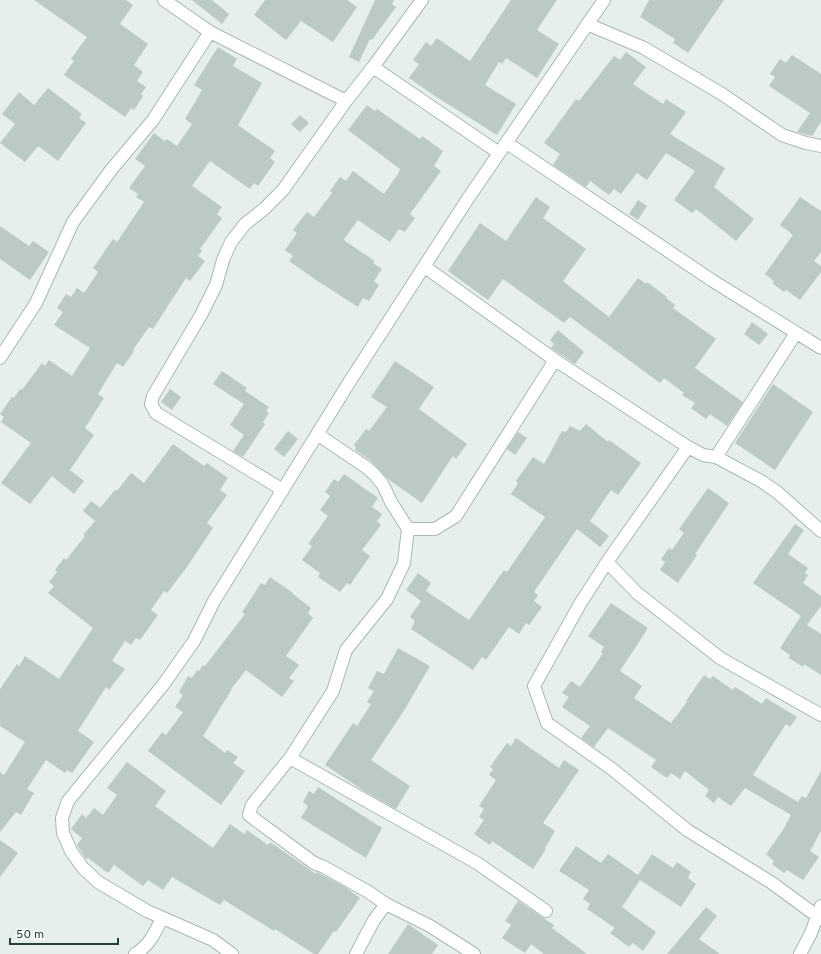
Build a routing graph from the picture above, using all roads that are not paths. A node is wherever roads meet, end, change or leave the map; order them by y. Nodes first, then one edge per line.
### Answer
1 (164, 0) edge
2 (422, 0) edge
3 (604, 0) edge
4 (587, 24) junction
5 (210, 32) junction
6 (373, 67) junction
7 (346, 101) junction
8 (507, 143) junction
9 (821, 146) edge
10 (499, 153) junction
11 (425, 267) junction
12 (796, 333) junction
13 (821, 348) edge
14 (0, 358) edge
15 (555, 360) junction
16 (317, 434) junction
17 (688, 447) junction
18 (716, 457) junction
19 (283, 490) junction
20 (408, 529) junction
21 (821, 531) edge
22 (607, 562) junction
23 (821, 716) edge
24 (290, 758) junction
25 (386, 904) junction
26 (546, 911) dead end
27 (820, 913) edge
28 (162, 918) junction
29 (135, 954) edge
30 (232, 954) edge
31 (356, 954) edge
32 (474, 954) edge
33 (800, 954) edge

1 - 5 street
2 - 6 street
3 - 4 street
4 - 8 street
4 - 9 street
5 - 7 street
5 - 14 street
6 - 7 street
6 - 10 street
7 - 19 street
8 - 10 street
8 - 12 street
10 - 11 street
11 - 15 street
11 - 16 street
12 - 13 street
12 - 18 street
15 - 17 street
15 - 20 street
16 - 19 street
16 - 20 street
17 - 18 street
17 - 22 street
18 - 21 street
19 - 28 street
20 - 24 street
22 - 23 street
22 - 27 street
24 - 25 street
24 - 26 street
25 - 31 street
25 - 32 street
27 - 33 street
28 - 29 street
28 - 30 street

